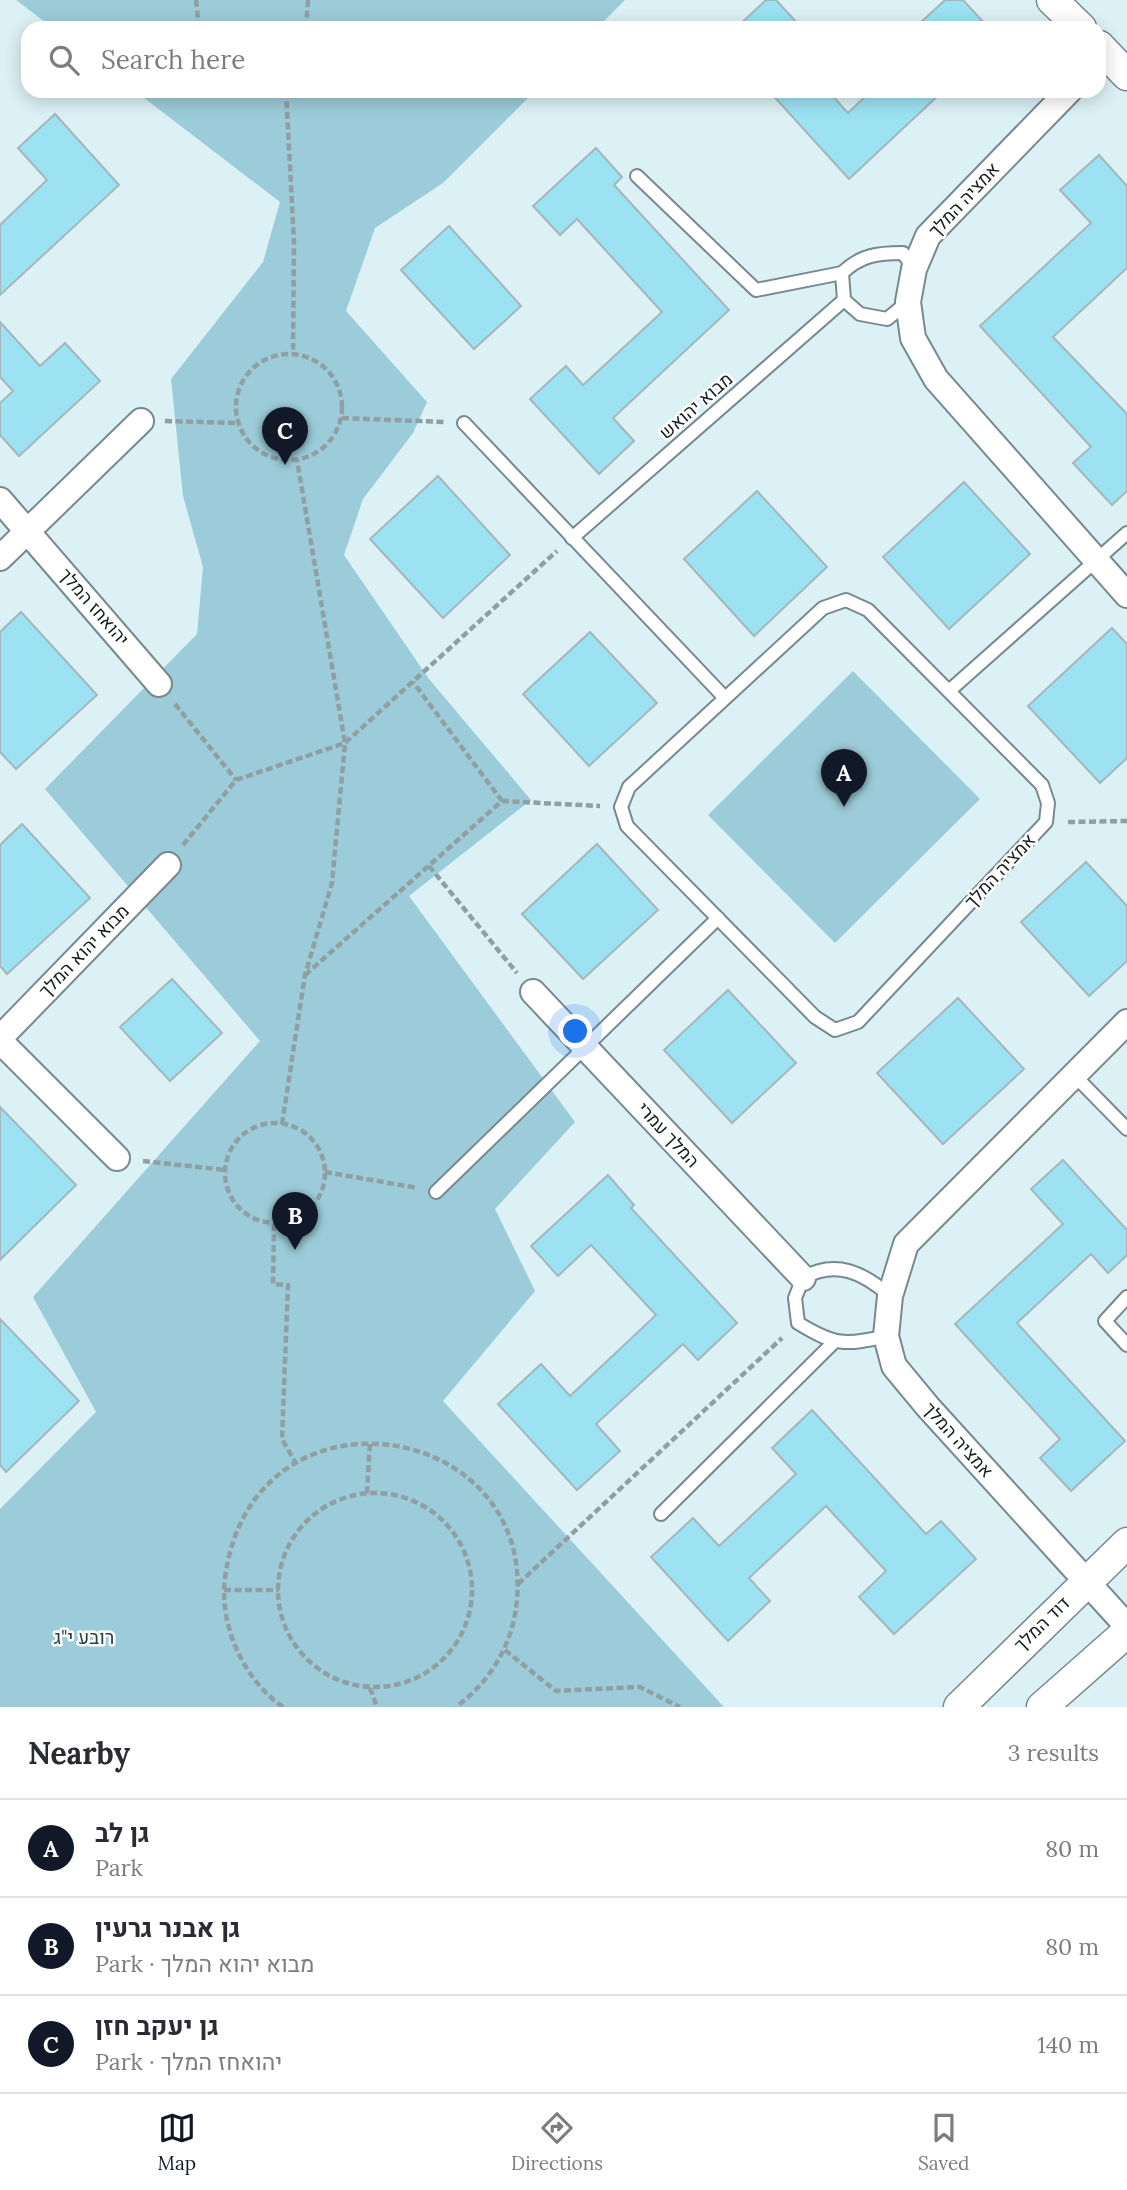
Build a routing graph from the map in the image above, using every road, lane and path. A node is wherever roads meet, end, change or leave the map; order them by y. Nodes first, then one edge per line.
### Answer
1 (196, 0) edge
2 (308, 0) edge
3 (1052, 0) edge
4 (198, 21) edge
5 (306, 21) edge
6 (1074, 21) edge
7 (1106, 57) edge
8 (1127, 75) edge
9 (286, 98) edge
10 (1062, 98) edge
11 (637, 176) dead end
12 (914, 269) junction
13 (842, 273) junction
14 (844, 300) junction
15 (908, 302) junction
16 (293, 353) junction
17 (342, 418) junction
18 (141, 421) joint
19 (238, 423) junction
20 (464, 423) joint
21 (297, 460) junction
22 (0, 500) edge
23 (28, 531) junction
24 (1127, 533) edge
25 (572, 538) junction
26 (0, 558) edge
27 (1098, 559) junction
28 (1127, 595) edge
29 (413, 682) junction
30 (159, 684) joint
31 (948, 691) junction
32 (725, 698) junction
33 (345, 743) junction
34 (236, 780) junction
35 (502, 801) junction
36 (621, 807) junction
37 (1127, 821) edge
38 (1046, 822) junction
39 (168, 865) joint
40 (429, 866) junction
41 (718, 918) junction
42 (305, 975) junction
43 (533, 992) joint
44 (1127, 1022) edge
45 (0, 1040) edge
46 (583, 1045) junction
47 (1074, 1075) junction
48 (282, 1124) junction
49 (1127, 1129) edge
50 (117, 1158) joint
51 (225, 1170) junction
52 (325, 1172) junction
53 (436, 1192) joint
54 (274, 1224) junction
55 (803, 1278) junction
56 (890, 1296) junction
57 (1127, 1297) edge
58 (798, 1323) junction
59 (886, 1336) junction
60 (834, 1342) junction
61 (1127, 1345) edge
62 (370, 1442) junction
63 (295, 1462) junction
64 (367, 1493) junction
65 (661, 1514) dead end
66 (1127, 1543) edge
67 (1085, 1583) junction
68 (518, 1584) junction
69 (223, 1590) junction
70 (279, 1590) junction
71 (1127, 1626) edge
72 (1127, 1632) edge
73 (505, 1650) junction
74 (370, 1688) junction
75 (283, 1707) edge
76 (377, 1707) edge
77 (456, 1707) edge
78 (680, 1707) edge
79 (959, 1707) edge
80 (1042, 1707) edge

1 - 4 path
2 - 5 path
3 - 6 street
7 - 8 street
9 - 16 path
10 - 12 street, אמציה המלך
11 - 13 lane
12 - 13 lane
12 - 15 street, אמציה המלך
13 - 14 lane
14 - 15 lane
14 - 25 lane, מבוא יהואש
15 - 27 street, אמציה המלך
16 - 17 path
16 - 19 path
17 - 20 path
17 - 21 path
18 - 19 path
18 - 23 street
19 - 21 path
20 - 25 lane
21 - 33 path
22 - 23 street, יהואחז המלך
23 - 26 street
23 - 30 street, יהואחז המלך
24 - 27 lane
25 - 29 path
25 - 32 lane
27 - 28 street, אמציה המלך
27 - 31 lane
29 - 33 path
29 - 35 path
30 - 34 path
31 - 32 lane
31 - 38 lane, אמציה המלך
32 - 36 lane
33 - 34 path
33 - 42 path
34 - 39 path
35 - 36 path
35 - 40 path
36 - 41 lane
37 - 38 path
38 - 41 lane, אמציה המלך
39 - 45 street, מבוא יהוא המלך
40 - 42 path
40 - 43 path
41 - 46 lane
42 - 48 path
43 - 46 street, המלך עמרי
44 - 47 street, אמציה המלך
45 - 50 street, מבוא יהוא המלך
46 - 53 lane
46 - 55 street, המלך עמרי
47 - 49 lane
47 - 56 street, אמציה המלך
48 - 51 path
48 - 52 path
50 - 51 path
51 - 54 path
52 - 53 path
52 - 54 path
54 - 63 path
55 - 56 lane
55 - 58 lane
56 - 59 street, אמציה המלך
57 - 61 lane
58 - 60 lane
58 - 68 path
59 - 60 lane
59 - 67 street, אמציה המלך
60 - 65 lane
62 - 63 path
62 - 64 path
62 - 68 path
63 - 69 path
64 - 70 path
64 - 74 path
66 - 67 street, דוד המלך
67 - 71 street, אמציה המלך
67 - 79 street, דוד המלך
68 - 73 path
69 - 70 path
69 - 75 path
70 - 74 path
72 - 80 street
73 - 77 path
73 - 78 path
74 - 76 path

